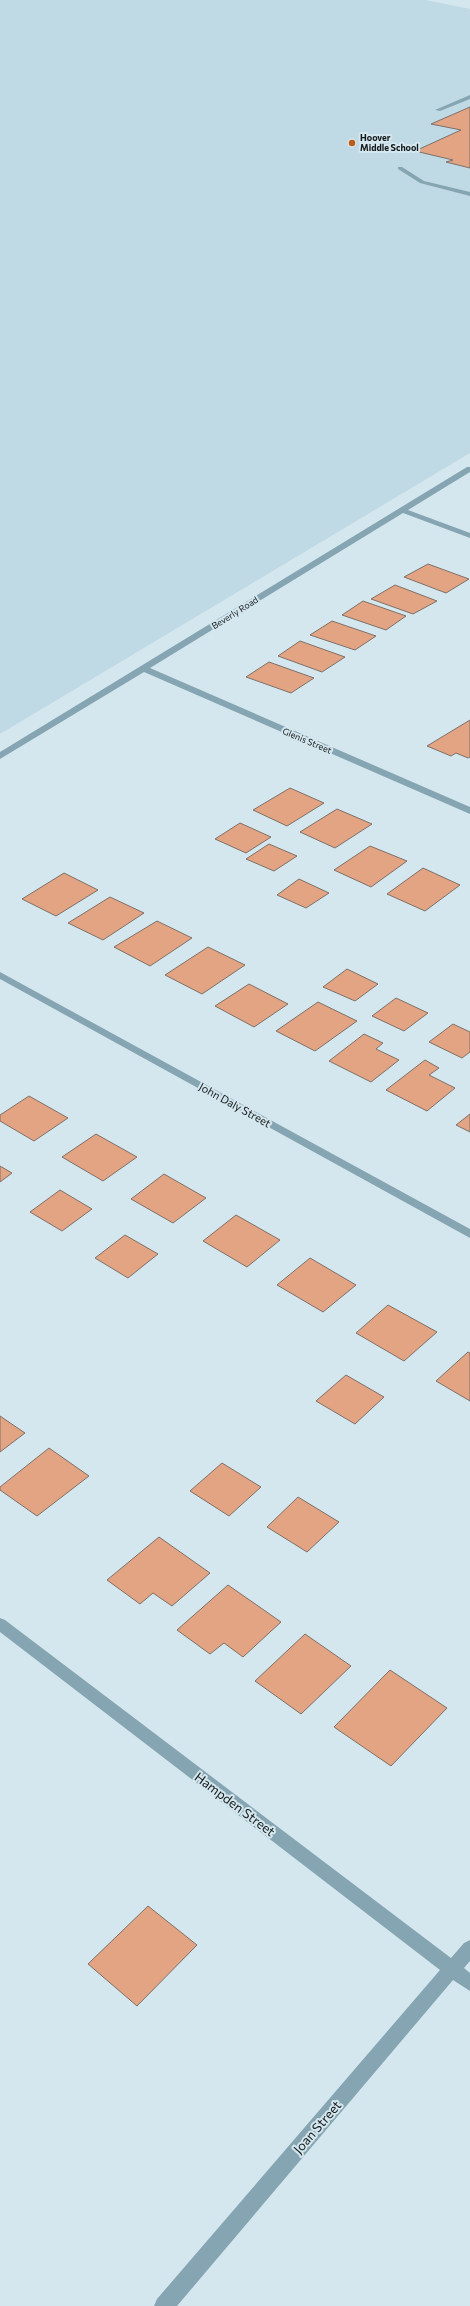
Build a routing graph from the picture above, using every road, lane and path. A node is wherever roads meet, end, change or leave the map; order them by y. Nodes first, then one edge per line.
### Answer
1 (470, 97) edge
2 (438, 110) dead end
3 (400, 168) dead end
4 (470, 194) edge
5 (470, 469) edge
6 (401, 510) junction
7 (470, 536) edge
8 (144, 670) junction
9 (0, 756) edge
10 (470, 811) edge
11 (0, 975) edge
12 (470, 1234) edge
13 (0, 1624) edge
14 (470, 1948) edge
15 (452, 1970) junction
16 (470, 1983) edge
17 (164, 2306) edge

1 - 2 street
3 - 4 street
5 - 6 street, Beverly Road
6 - 7 street
6 - 8 street, Beverly Road
8 - 9 street, Beverly Road
8 - 10 street, Glenis Street
11 - 12 street, John Daly Street
13 - 15 street, Hampden Street
14 - 15 street, Joan Street
15 - 16 street, Hampden Street
15 - 17 street, Joan Street

